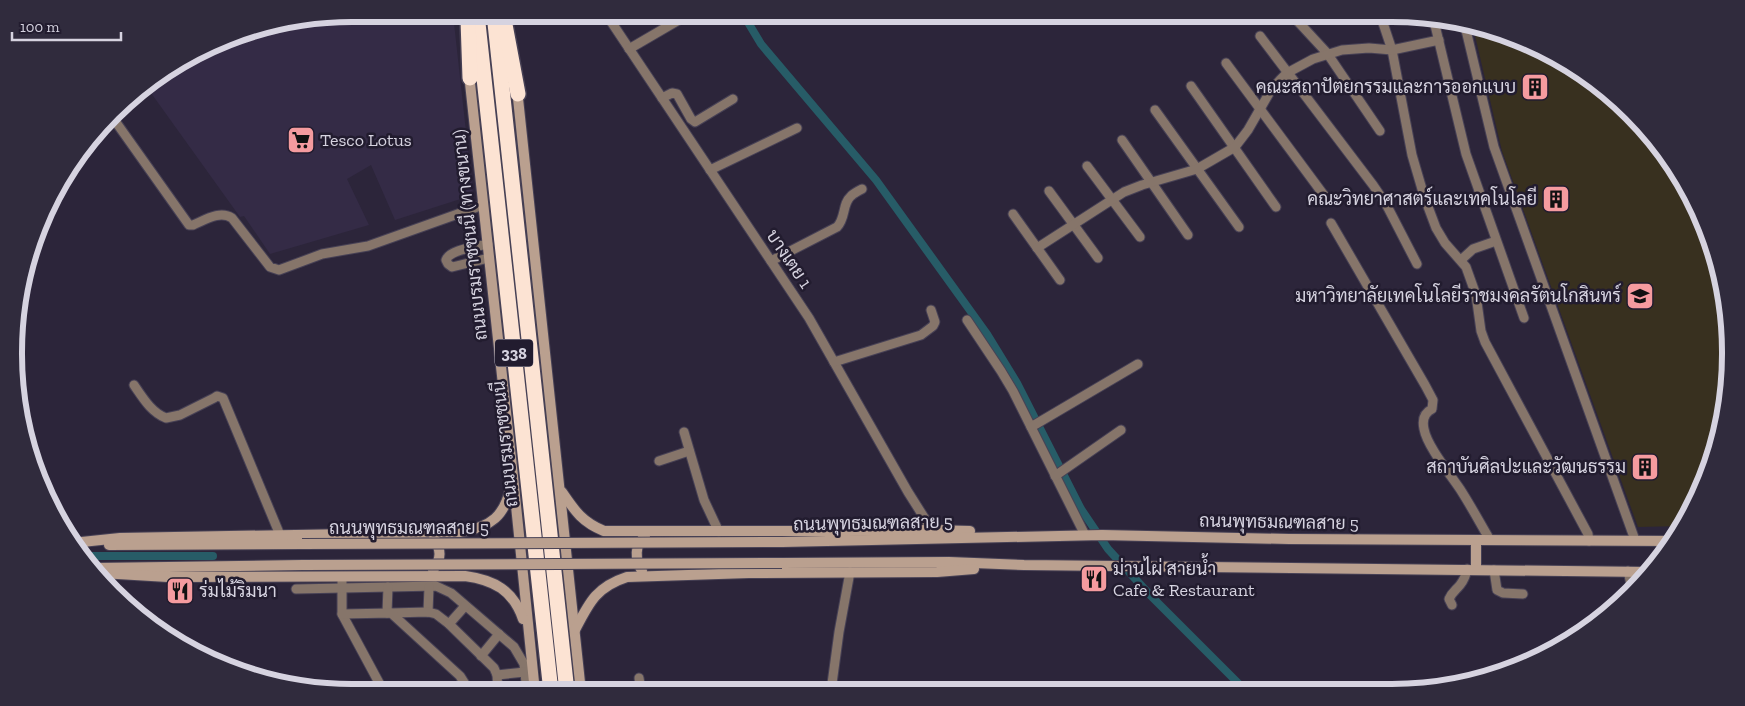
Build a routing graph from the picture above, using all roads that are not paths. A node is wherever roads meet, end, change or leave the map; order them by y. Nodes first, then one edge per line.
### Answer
1 (463, 22) edge
2 (468, 22) edge
3 (478, 22) edge
4 (495, 22) edge
5 (504, 22) edge
6 (511, 22) edge
7 (611, 22) edge
8 (675, 22) edge
9 (1298, 22) edge
10 (1383, 22) edge
11 (1435, 25) edge
12 (1465, 31) edge
13 (1260, 36) dead end
14 (1439, 40) junction
15 (629, 49) junction
16 (1392, 50) junction
17 (1327, 54) junction
18 (1226, 63) dead end
19 (1287, 73) junction
20 (470, 78) junction
21 (1191, 86) dead end
22 (518, 94) junction
23 (662, 98) junction
24 (733, 100) dead end
25 (1155, 110) dead end
26 (1260, 110) junction
27 (116, 122) edge
28 (797, 128) dead end
29 (1380, 131) dead end
30 (1122, 140) dead end
31 (1235, 148) junction
32 (1087, 166) dead end
33 (1197, 169) junction
34 (710, 170) junction
35 (1151, 182) junction
36 (862, 189) dead end
37 (1049, 190) dead end
38 (1326, 198) dead end
39 (1111, 200) junction
40 (482, 205) junction
41 (1276, 207) dead end
42 (1013, 214) dead end
43 (1331, 223) dead end
44 (1075, 224) junction
45 (1239, 227) dead end
46 (1188, 235) dead end
47 (1140, 237) dead end
48 (1496, 241) junction
49 (488, 244) junction
50 (1037, 248) junction
51 (489, 258) junction
52 (1098, 258) dead end
53 (1460, 260) junction
54 (771, 261) junction
55 (1417, 264) dead end
56 (1060, 280) dead end
57 (930, 310) dead end
58 (1524, 318) dead end
59 (967, 320) dead end
60 (834, 362) junction
61 (1138, 364) dead end
62 (134, 385) dead end
63 (1036, 424) junction
64 (1121, 430) dead end
65 (684, 432) dead end
66 (689, 451) junction
67 (659, 461) dead end
68 (1060, 473) junction
69 (513, 476) junction
70 (561, 492) junction
71 (932, 530) junction
72 (658, 532) junction
73 (719, 532) junction
74 (431, 533) junction
75 (280, 535) junction
76 (1088, 535) junction
77 (1018, 536) junction
78 (1476, 540) junction
79 (1490, 540) junction
80 (1635, 540) junction
81 (1665, 540) edge
82 (1589, 541) junction
83 (82, 542) edge
84 (83, 543) edge
85 (1024, 565) junction
86 (102, 568) edge
87 (1472, 569) junction
88 (1494, 570) junction
89 (1628, 571) junction
90 (850, 572) junction
91 (1639, 572) edge
92 (107, 573) edge
93 (652, 575) junction
94 (341, 576) junction
95 (427, 581) junction
96 (1630, 582) edge
97 (388, 587) junction
98 (342, 588) junction
99 (296, 589) dead end
100 (1523, 594) dead end
101 (1452, 605) dead end
102 (466, 606) junction
103 (428, 612) junction
104 (389, 613) junction
105 (342, 614) junction
106 (449, 624) junction
107 (575, 630) junction
108 (499, 634) junction
109 (528, 634) junction
110 (481, 656) junction
111 (525, 672) junction
112 (497, 675) junction
113 (639, 678) dead end
114 (380, 684) edge
115 (465, 684) edge
116 (498, 684) edge
117 (526, 684) edge
118 (534, 684) edge
119 (550, 684) edge
120 (566, 684) edge
121 (580, 684) edge
122 (640, 684) edge
123 (832, 684) edge

1 - 20 main road, ถนนบรมราชชนนี (ทางขนาน) / 338
2 - 20 highway
3 - 119 highway, ถนนบรมราชชนนี / 338
4 - 120 highway, ถนนบรมราชชนนี / 338
5 - 22 highway
6 - 22 main road, 338
7 - 15 street, บางเตย 1
8 - 15 street
9 - 17 street
10 - 16 street
11 - 14 street
12 - 80 street
13 - 19 street
14 - 16 street
14 - 48 street
15 - 23 street, บางเตย 1
16 - 17 street
16 - 53 street
17 - 19 street
17 - 29 street
18 - 26 street
19 - 26 street
19 - 55 street
20 - 40 main road, ถนนบรมราชชนนี (ทางขนาน) / 338
21 - 31 street
22 - 70 main road, 338
23 - 24 street
23 - 34 street, บางเตย 1
25 - 33 street
26 - 31 street
26 - 38 street
27 - 40 street
28 - 34 street
30 - 35 street
31 - 33 street
31 - 41 street
32 - 39 street
33 - 35 street
33 - 45 street
34 - 54 street, บางเตย 1
35 - 39 street
35 - 46 street
36 - 54 street
37 - 44 street
39 - 44 street
39 - 47 street
40 - 49 main road, ถนนบรมราชชนนี (ทางขนาน) / 338
42 - 50 street
43 - 79 street
44 - 50 street
44 - 52 street
48 - 53 street
48 - 58 street
49 - 51 main road, ถนนบรมราชชนนี (ทางขนาน) / 338
49 - 51 street
50 - 56 street
51 - 69 main road, ถนนบรมราชชนนี (ทางขนาน) / 338
53 - 82 street
54 - 60 street, บางเตย 1
57 - 60 street
59 - 63 street
60 - 71 street, บางเตย 1
61 - 63 street
62 - 75 street
63 - 68 street
64 - 68 street
65 - 66 street
66 - 67 street
66 - 73 street
68 - 76 street
69 - 74 main road
69 - 109 main road, ถนนบรมราชชนนี (ทางขนาน) / 338
70 - 72 main road
70 - 107 main road, 338
71 - 73 main road
71 - 77 main road
72 - 73 main road
72 - 93 main road
74 - 75 main road
74 - 95 main road
75 - 83 main road
76 - 77 main road, ถนนพุทธมณฑลสาย 5
76 - 78 main road, ถนนพุทธมณฑลสาย 5
77 - 84 main road, ถนนพุทธมณฑลสาย 5, bridge
78 - 79 main road, ถนนพุทธมณฑลสาย 5
78 - 87 main road
79 - 82 main road, ถนนพุทธมณฑลสาย 5
80 - 81 main road, ถนนพุทธมณฑลสาย 5
80 - 82 main road, ถนนพุทธมณฑลสาย 5
85 - 86 main road, ถนนพุทธมณฑลสาย 5, bridge
85 - 87 main road, ถนนพุทธมณฑลสาย 5
85 - 90 main road
87 - 88 main road, ถนนพุทธมณฑลสาย 5
87 - 101 street
88 - 89 main road, ถนนพุทธมณฑลสาย 5
88 - 100 street
89 - 91 main road, ถนนพุทธมณฑลสาย 5
89 - 96 street
90 - 93 main road
90 - 123 street
92 - 94 main road
93 - 107 main road
94 - 95 main road
94 - 98 street
95 - 97 street
95 - 102 street
95 - 103 street
95 - 109 main road
97 - 98 street
97 - 104 street
98 - 99 street
98 - 105 street
102 - 106 street
102 - 108 street
103 - 104 street
103 - 106 street
104 - 105 street
104 - 115 street
105 - 114 street
106 - 110 street
107 - 121 main road, 338
108 - 110 street
108 - 111 street
109 - 118 main road, ถนนบรมราชชนนี (ทางขนาน) / 338
110 - 112 street
111 - 112 street
111 - 117 street
112 - 116 street
113 - 122 street

